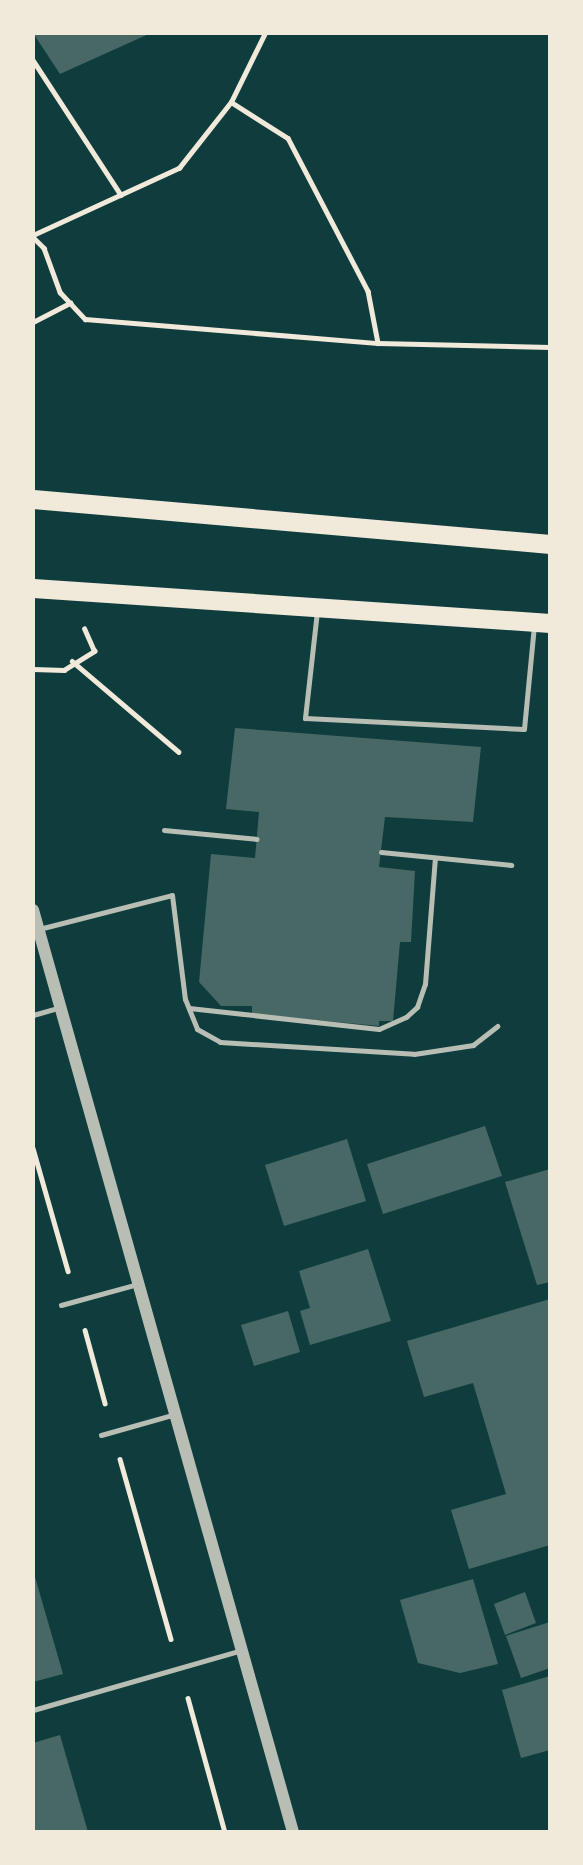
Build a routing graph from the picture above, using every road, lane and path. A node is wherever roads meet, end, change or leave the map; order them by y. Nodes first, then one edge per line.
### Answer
1 (265, 33) edge
2 (33, 61) edge
3 (231, 102) junction
4 (121, 195) junction
5 (33, 236) edge
6 (70, 303) junction
7 (33, 322) edge
8 (378, 343) junction
9 (550, 347) edge
10 (33, 499) edge
11 (550, 544) edge
12 (33, 588) edge
13 (318, 603) junction
14 (542, 622) edge
15 (94, 651) dead end
16 (72, 661) junction
17 (33, 669) edge
18 (179, 752) dead end
19 (164, 830) dead end
20 (257, 839) dead end
21 (381, 852) dead end
22 (435, 858) junction
23 (511, 865) dead end
24 (33, 910) edge
25 (39, 929) junction
26 (61, 1007) junction
27 (189, 1008) junction
28 (33, 1016) edge
29 (497, 1026) dead end
30 (33, 1148) edge
31 (138, 1283) junction
32 (76, 1301) junction
33 (61, 1305) dead end
34 (175, 1414) junction
35 (113, 1432) junction
36 (101, 1435) dead end
37 (242, 1650) junction
38 (179, 1668) junction
39 (33, 1710) edge
40 (225, 1832) edge
41 (293, 1832) edge

1 - 3 path
2 - 4 path
3 - 4 path
3 - 8 path
4 - 5 path
5 - 6 path
6 - 7 path
6 - 8 path
8 - 9 path
10 - 11 highway
12 - 13 highway
13 - 14 highway
13 - 14 lane
15 - 16 path
16 - 17 path
16 - 18 path
19 - 20 lane
21 - 22 lane
22 - 23 lane
22 - 27 lane
24 - 25 street
25 - 26 street
25 - 27 lane
26 - 28 lane
26 - 31 street
27 - 29 lane
30 - 32 path
31 - 32 lane
31 - 34 street
32 - 33 lane
32 - 35 path
34 - 35 lane
34 - 37 street
35 - 36 lane
35 - 38 path
37 - 38 lane
37 - 41 street
38 - 39 lane
38 - 40 path

